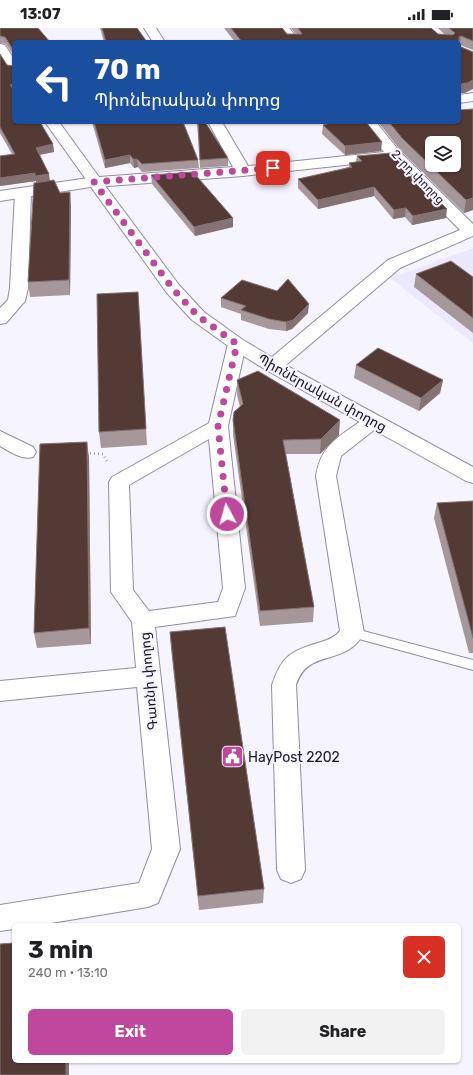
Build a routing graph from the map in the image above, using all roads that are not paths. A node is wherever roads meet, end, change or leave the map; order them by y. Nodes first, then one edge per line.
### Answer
1 (150, 28) edge
2 (282, 28) edge
3 (159, 40) edge
4 (293, 40) edge
5 (0, 48) edge
6 (12, 65) edge
7 (473, 97) edge
8 (461, 99) edge
9 (53, 124) edge
10 (216, 124) edge
11 (370, 124) edge
12 (395, 155) junction
13 (243, 171) junction
14 (94, 182) junction
15 (23, 193) junction
16 (0, 196) edge
17 (472, 230) edge
18 (0, 319) edge
19 (237, 344) junction
20 (273, 366) junction
21 (372, 422) junction
22 (218, 426) junction
23 (0, 438) edge
24 (26, 452) dead end
25 (473, 476) edge
26 (143, 620) junction
27 (352, 633) junction
28 (473, 665) edge
29 (148, 676) junction
30 (0, 691) edge
31 (291, 870) dead end
32 (0, 918) edge

1 - 3 street
2 - 4 street
5 - 6 street
7 - 8 street
9 - 14 street, Պիոներական փողոց
10 - 13 street
11 - 12 street, 2-րդ փողոց
12 - 13 street
12 - 17 street, 2-րդ փողոց
13 - 14 street
14 - 15 street
14 - 19 street, Պիոներական փողոց
15 - 16 street
15 - 18 street
17 - 20 street
19 - 20 street, Պիոներական փողոց
19 - 22 street, Գառնի փողոց
20 - 21 street, Պիոներական փողոց
21 - 25 street, Պիոներական փողոց
21 - 27 street
22 - 26 street
22 - 26 street, Գառնի փողոց
23 - 24 street
26 - 29 street, Գառնի փողոց
27 - 28 lane
27 - 31 street
29 - 30 street
29 - 32 street, Գառնի փողոց

